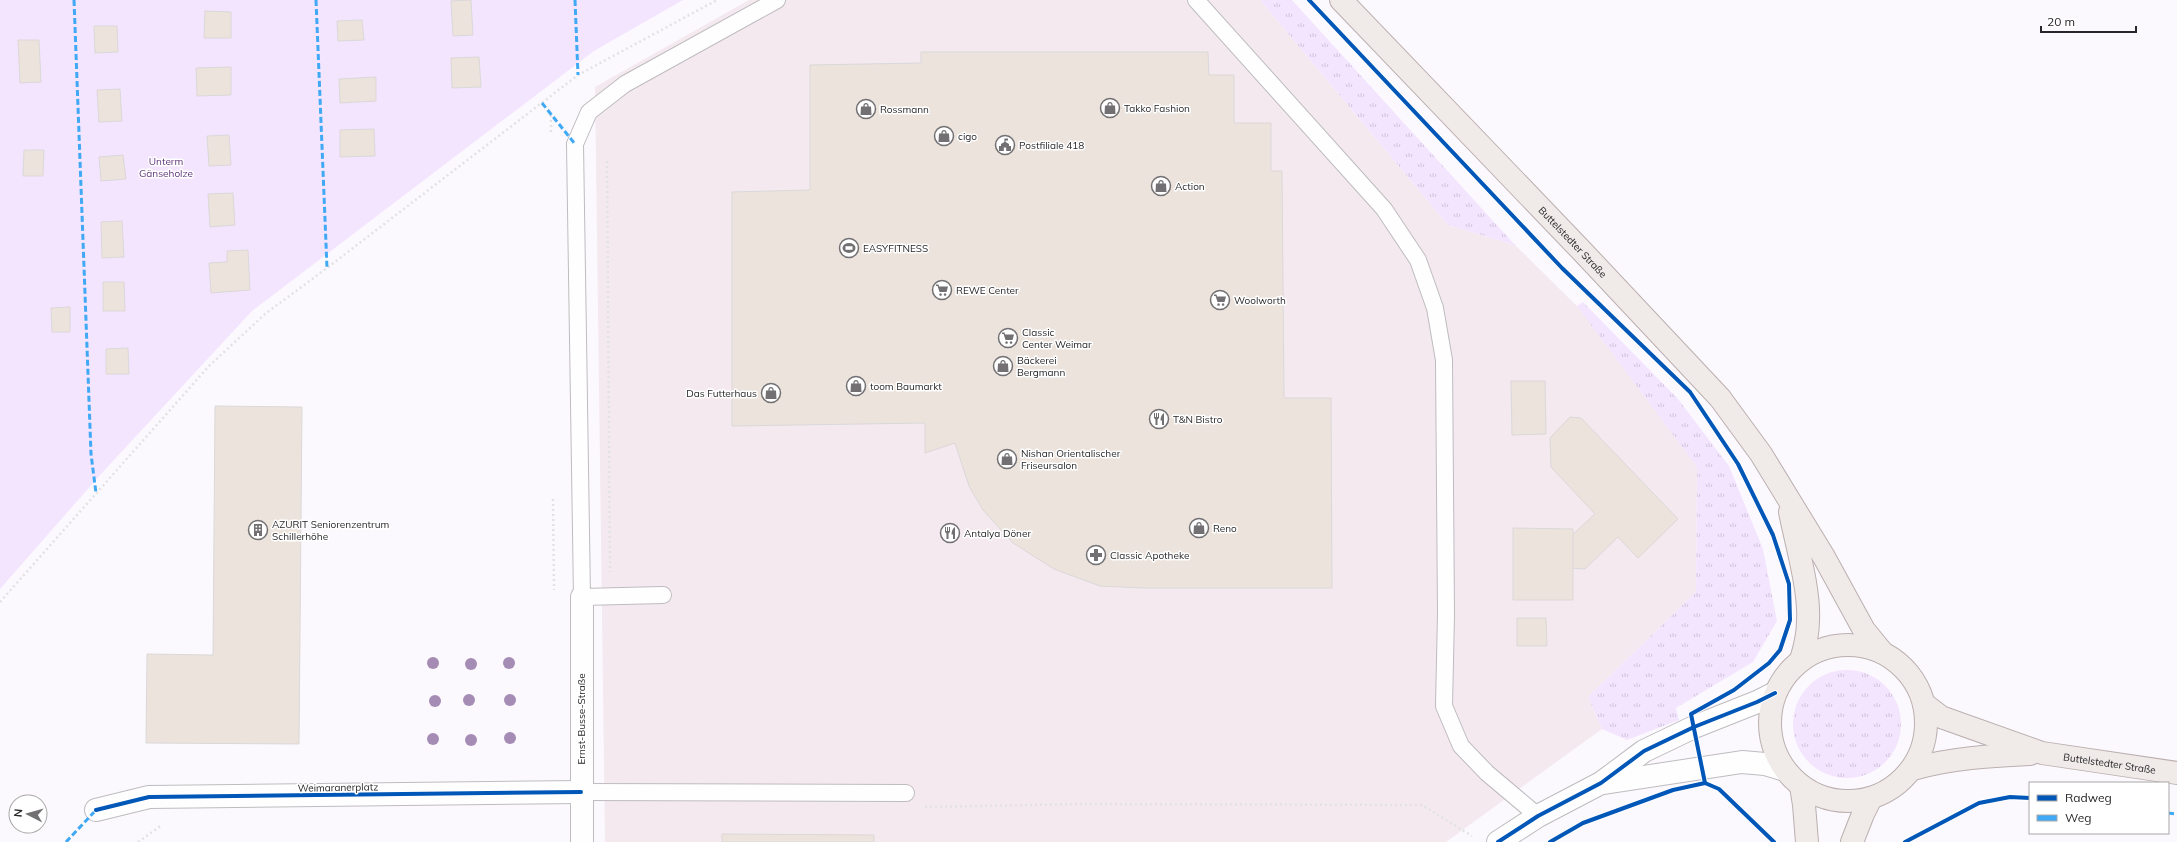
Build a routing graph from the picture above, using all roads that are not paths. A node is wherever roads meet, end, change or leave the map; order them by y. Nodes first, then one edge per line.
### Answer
1 (777, 0) edge
2 (1196, 0) edge
3 (1341, 0) edge
4 (1787, 497) junction
5 (663, 595) dead end
6 (582, 597) junction
7 (1882, 652) junction
8 (1801, 660) junction
9 (1775, 692) junction
10 (1924, 704) junction
11 (2042, 753) junction
12 (1785, 770) junction
13 (1913, 770) junction
14 (2177, 773) edge
15 (1600, 783) junction
16 (1801, 786) junction
17 (581, 792) junction
18 (906, 793) road end
19 (1871, 798) junction
20 (96, 810) dead end
21 (1538, 816) junction
22 (582, 842) edge
23 (1498, 842) edge
24 (1807, 842) edge
25 (1852, 842) edge

1 - 6 lane
2 - 21 lane
3 - 4 main road, Buttelstedter Straße
4 - 7 main road, Buttelstedter Straße
4 - 8 main road
5 - 6 lane
6 - 17 street, Ernst-Busse-Straße
7 - 8 main road
7 - 10 main road
8 - 9 main road
9 - 12 main road
9 - 15 street
10 - 11 main road
10 - 13 main road
11 - 13 main road
11 - 14 main road, Buttelstedter Straße
12 - 15 street
12 - 16 main road
13 - 19 main road
15 - 21 street
16 - 19 main road
16 - 24 main road
17 - 18 lane
17 - 20 street, Weimaranerplatz
17 - 22 street, Ernst-Busse-Straße
19 - 25 main road
21 - 23 street

